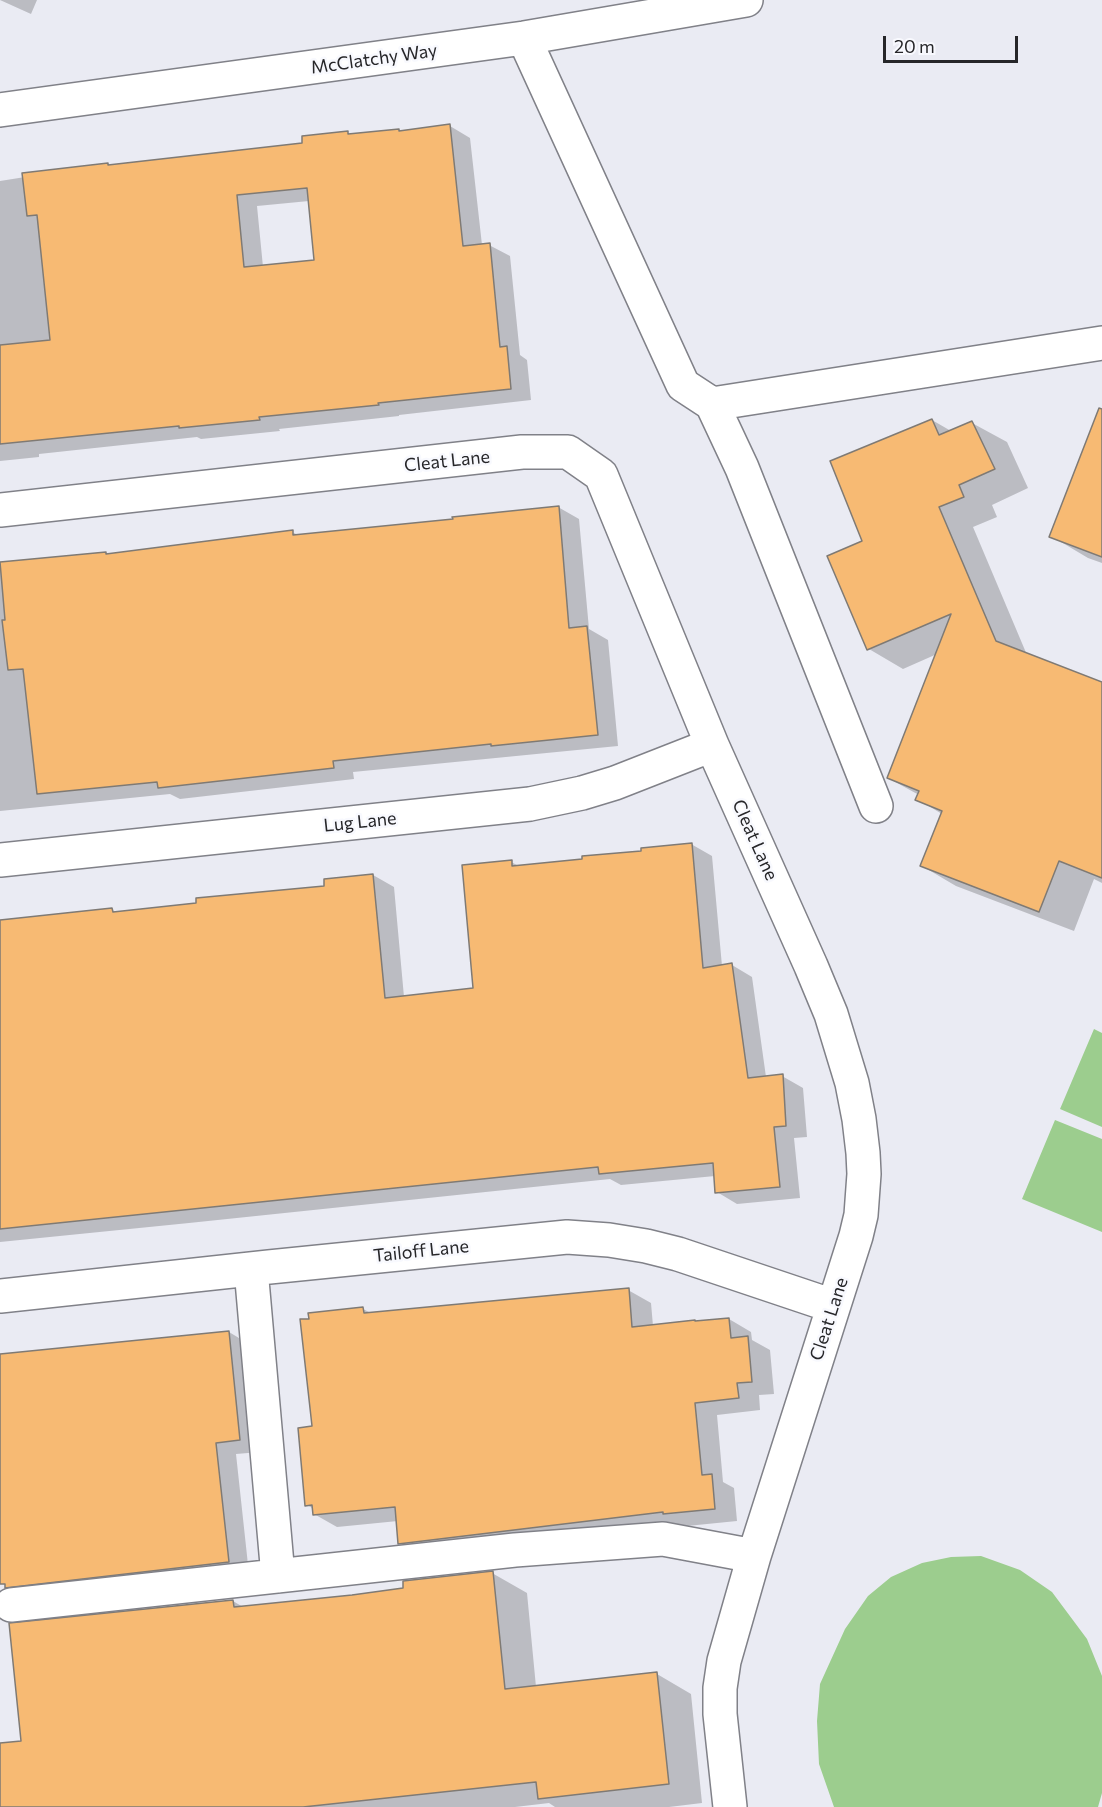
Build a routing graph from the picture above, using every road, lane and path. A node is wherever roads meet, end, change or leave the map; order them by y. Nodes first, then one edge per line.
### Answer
1 (746, 0) edge
2 (524, 38) junction
3 (0, 110) edge
4 (1102, 343) edge
5 (712, 404) junction
6 (0, 510) edge
7 (712, 745) junction
8 (876, 806) dead end
9 (0, 860) edge
10 (250, 1269) junction
11 (0, 1296) edge
12 (833, 1306) junction
13 (754, 1556) junction
14 (278, 1576) junction
15 (11, 1605) dead end
16 (730, 1807) edge

1 - 2 street, McClatchy Way
2 - 3 street, McClatchy Way
2 - 5 street
4 - 5 street
5 - 8 street
6 - 7 street, Cleat Lane
7 - 9 street, Lug Lane
7 - 12 street, Cleat Lane
10 - 11 street, Tailoff Lane
10 - 12 street, Tailoff Lane
10 - 14 street
12 - 13 street, Cleat Lane
13 - 14 street
13 - 16 street, Cleat Lane
14 - 15 street

